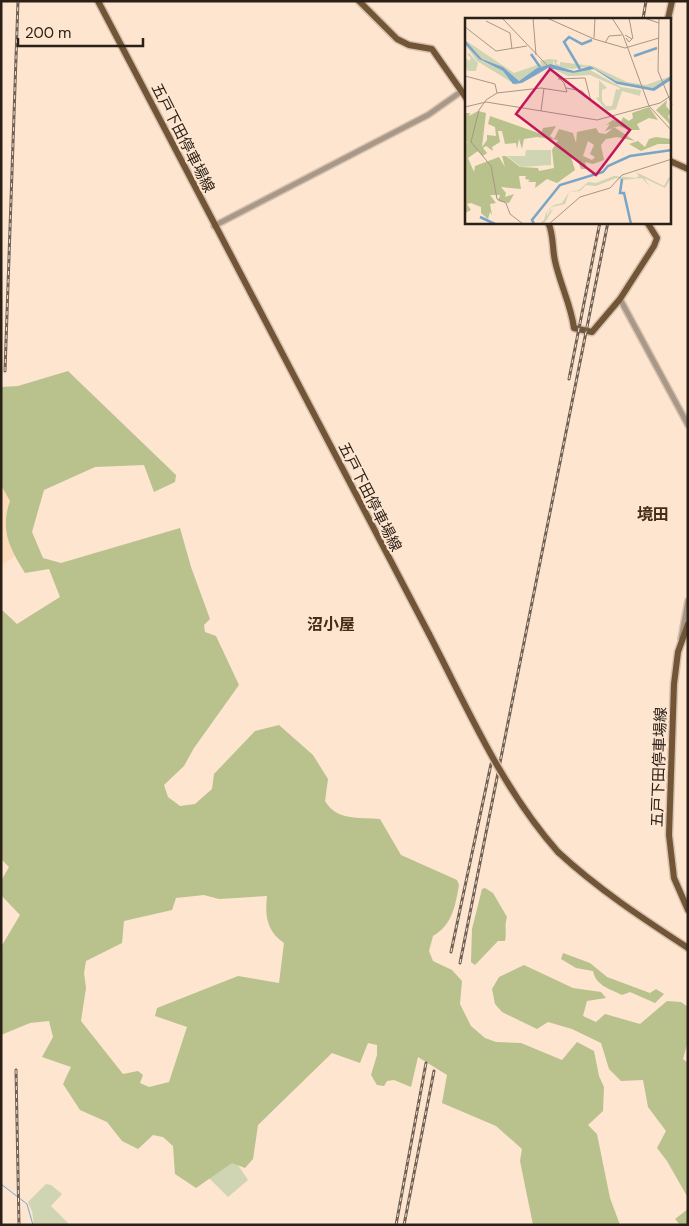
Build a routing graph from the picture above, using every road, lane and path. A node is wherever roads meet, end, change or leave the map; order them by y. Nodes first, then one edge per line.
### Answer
1 (98, 1) edge
2 (359, 1) edge
3 (672, 1) edge
4 (668, 18) edge
5 (462, 91) junction
6 (465, 96) edge
7 (672, 162) edge
8 (688, 169) edge
9 (549, 224) edge
10 (648, 224) edge
11 (214, 226) junction
12 (620, 299) junction
13 (688, 425) edge
14 (688, 600) edge
15 (688, 624) edge
16 (681, 642) junction
17 (688, 910) edge
18 (688, 947) edge

1 - 11 main road, 五戸下田停車場線
2 - 5 main road
3 - 4 main road
5 - 6 main road
5 - 11 street
7 - 8 main road
9 - 12 main road
10 - 12 main road
11 - 18 main road, 五戸下田停車場線, bridge
12 - 13 street
14 - 16 street
15 - 16 main road, 五戸下田停車場線
16 - 17 main road, 五戸下田停車場線

